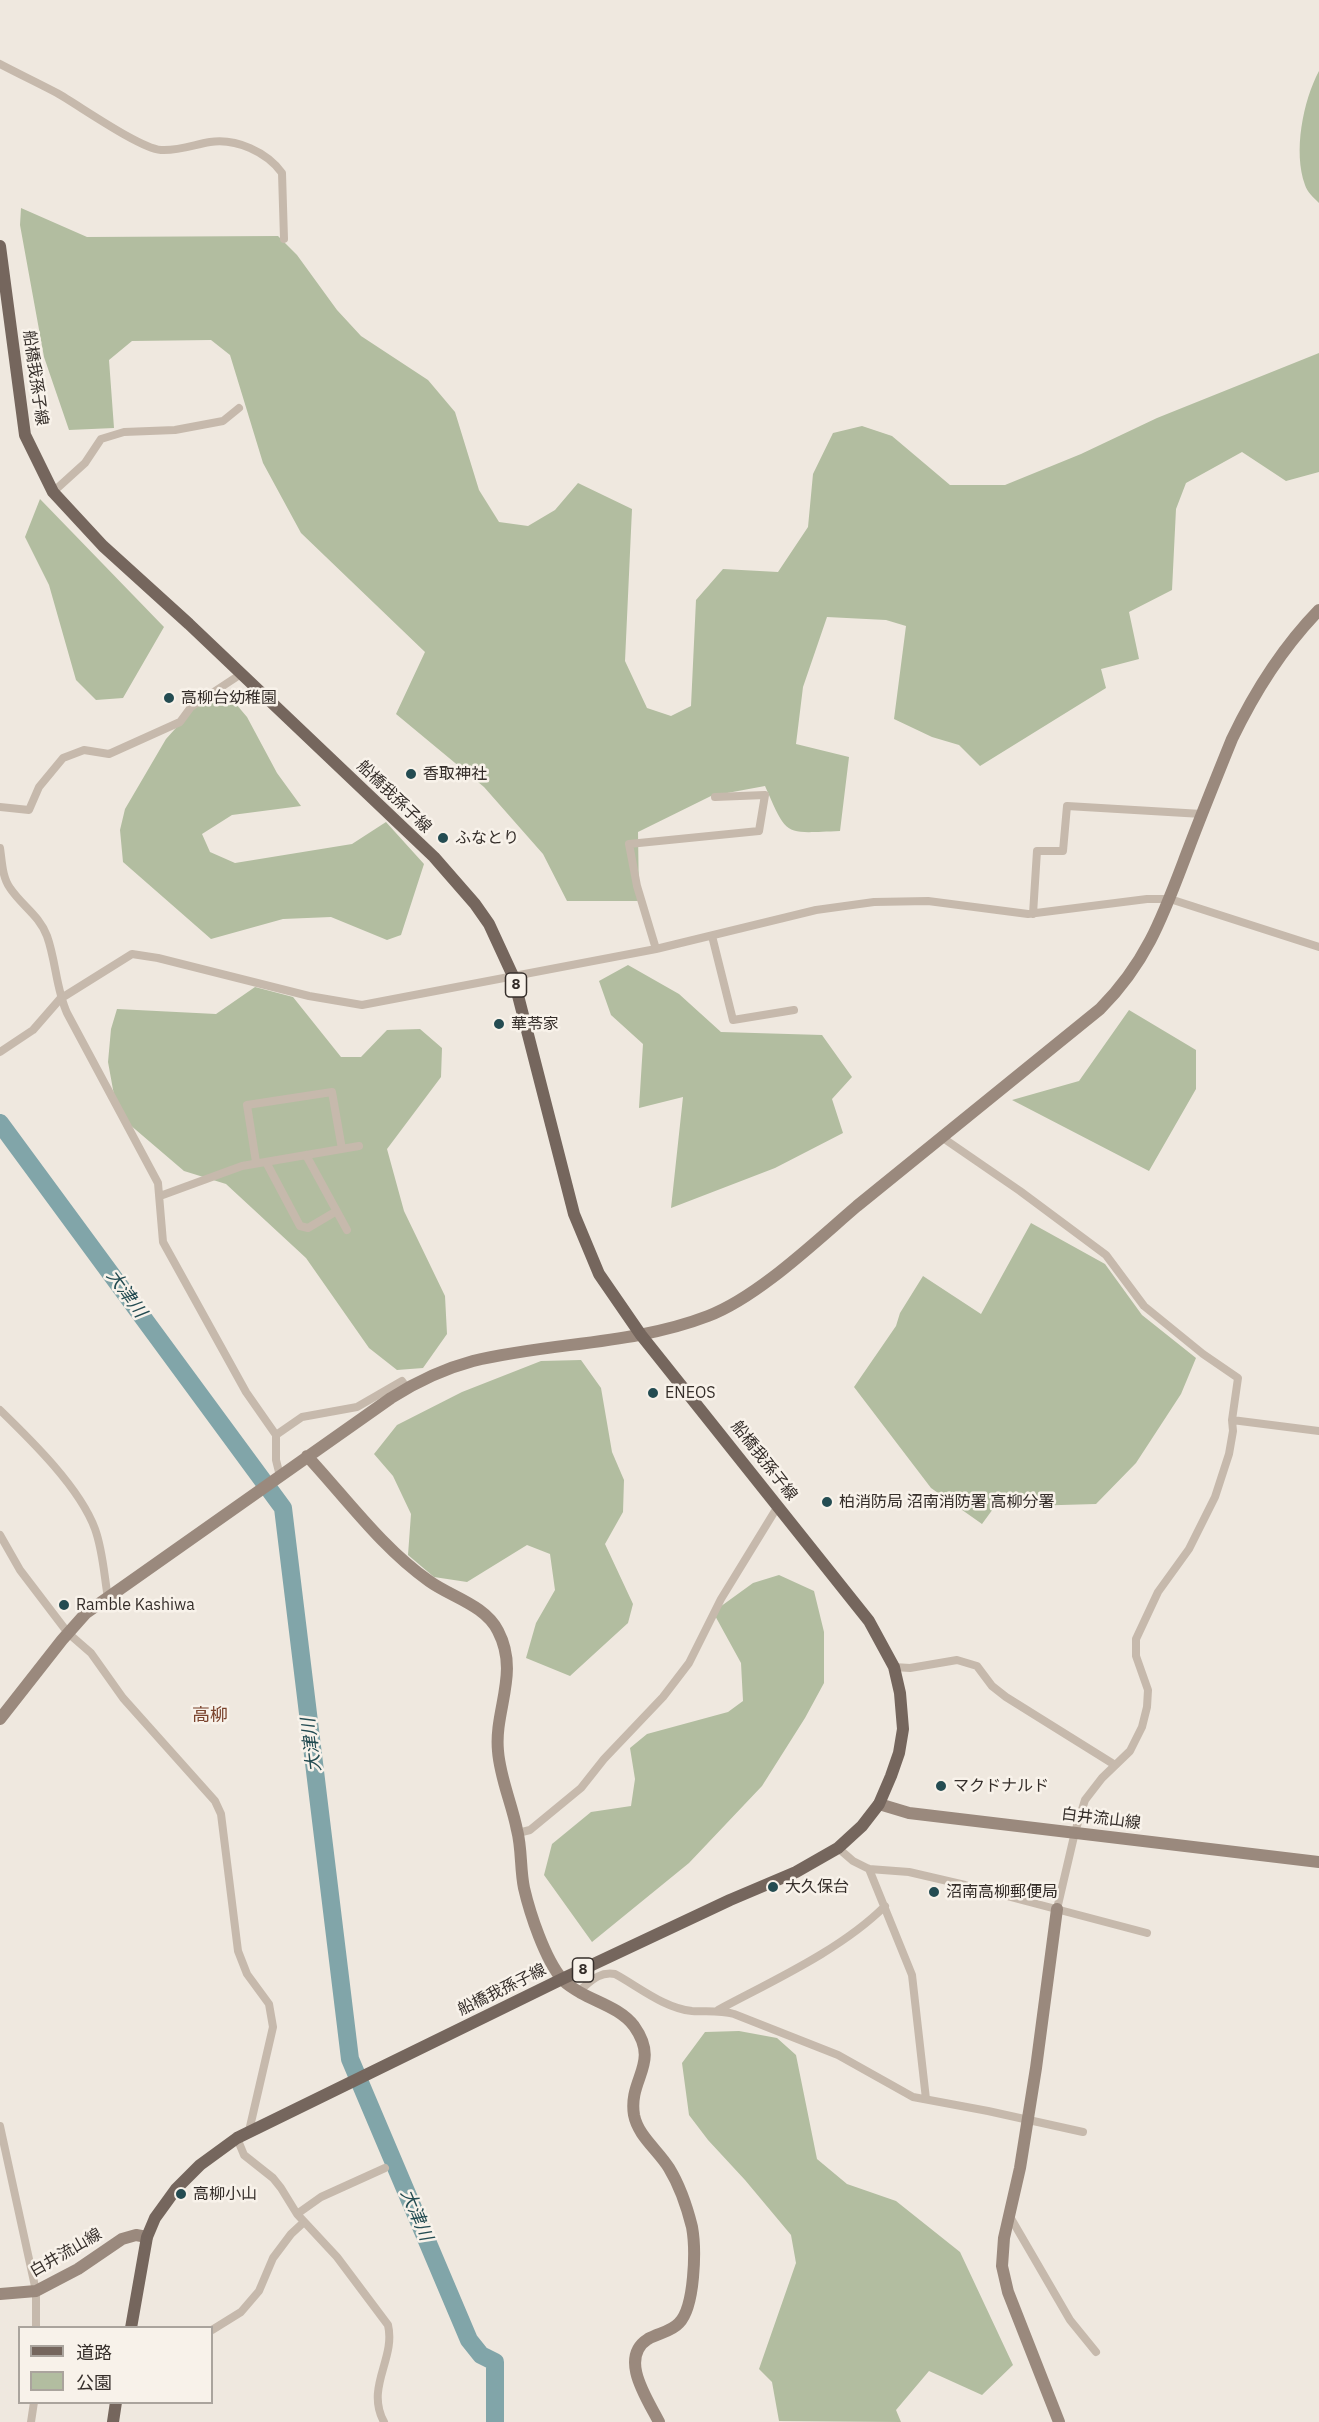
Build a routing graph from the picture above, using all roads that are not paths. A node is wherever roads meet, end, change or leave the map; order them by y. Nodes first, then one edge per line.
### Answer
1 (0, 64) edge
2 (284, 239) dead end
3 (0, 246) edge
4 (239, 408) dead end
5 (53, 492) junction
6 (1319, 610) edge
7 (240, 674) junction
8 (716, 797) dead end
9 (0, 807) edge
10 (1202, 814) junction
11 (0, 848) edge
12 (1170, 899) junction
13 (1034, 914) junction
14 (712, 936) junction
15 (1319, 947) edge
16 (656, 949) junction
17 (513, 976) junction
18 (60, 999) junction
19 (794, 1010) dead end
20 (0, 1052) edge
21 (943, 1138) junction
22 (359, 1146) dead end
23 (342, 1149) junction
24 (306, 1155) junction
25 (261, 1162) junction
26 (160, 1196) junction
27 (335, 1212) junction
28 (347, 1230) dead end
29 (641, 1335) junction
30 (407, 1388) junction
31 (0, 1410) edge
32 (1232, 1420) junction
33 (1319, 1431) edge
34 (276, 1435) junction
35 (307, 1456) junction
36 (278, 1478) junction
37 (778, 1506) junction
38 (0, 1535) edge
39 (108, 1598) junction
40 (68, 1633) junction
41 (894, 1667) junction
42 (0, 1719) edge
43 (1115, 1765) junction
44 (879, 1803) junction
45 (1075, 1832) junction
46 (518, 1833) junction
47 (838, 1848) junction
48 (1319, 1862) edge
49 (869, 1869) junction
50 (885, 1906) junction
51 (1057, 1909) junction
52 (1147, 1933) dead end
53 (562, 1979) junction
54 (579, 1991) junction
55 (716, 2010) junction
56 (926, 2099) junction
57 (1028, 2120) junction
58 (0, 2126) edge
59 (249, 2131) junction
60 (1083, 2132) dead end
61 (237, 2138) junction
62 (385, 2168) dead end
63 (297, 2214) junction
64 (1009, 2215) junction
65 (304, 2222) junction
66 (147, 2237) junction
67 (36, 2291) junction
68 (0, 2294) edge
69 (36, 2326) edge
70 (131, 2326) edge
71 (213, 2329) edge
72 (1096, 2352) dead end
73 (34, 2404) edge
74 (116, 2404) edge
75 (31, 2422) edge
76 (113, 2422) edge
77 (384, 2422) edge
78 (659, 2422) edge
79 (1059, 2422) edge

1 - 2 street
3 - 5 main road, 船橋我孫子線 / 8
4 - 5 street
5 - 7 main road, 船橋我孫子線 / 8
6 - 10 street
7 - 9 street
7 - 17 main road, 船橋我孫子線 / 8
8 - 16 street
10 - 12 street
10 - 13 street
11 - 18 street
12 - 13 street
12 - 15 street
12 - 21 street
13 - 14 street
14 - 16 street
14 - 19 street
16 - 17 street
17 - 18 street
17 - 29 main road, 船橋我孫子線 / 8
18 - 20 street
18 - 26 street
21 - 29 street
21 - 32 street
22 - 23 street
23 - 24 street
23 - 25 street
24 - 25 street
24 - 27 street
25 - 26 street
25 - 27 street
26 - 34 street
27 - 28 street
29 - 30 street
29 - 37 main road, 船橋我孫子線 / 8
30 - 34 street
30 - 35 street
31 - 39 street
32 - 33 street
32 - 43 street
34 - 36 street
35 - 36 street
35 - 46 street
36 - 39 street
37 - 41 main road, 船橋我孫子線 / 8
37 - 46 street
38 - 40 street
39 - 40 street
40 - 42 street
40 - 59 street
41 - 43 street
41 - 44 main road, 船橋我孫子線 / 8
43 - 45 street
44 - 45 street, 白井流山線
44 - 47 main road, 船橋我孫子線 / 8
45 - 48 street, 白井流山線
45 - 51 street
46 - 53 street
47 - 49 street
47 - 53 main road, 船橋我孫子線 / 8
49 - 50 street
49 - 51 street
50 - 55 street
50 - 56 street
51 - 52 street
51 - 57 street
53 - 54 street
53 - 59 main road, 船橋我孫子線 / 8
54 - 55 street
54 - 78 street
55 - 56 street
56 - 57 street
57 - 60 street
57 - 64 street
58 - 67 street
59 - 61 main road, 船橋我孫子線 / 8
61 - 63 street
61 - 66 main road, 船橋我孫子線 / 8
62 - 63 street
63 - 65 street
64 - 72 street
64 - 79 street
65 - 71 street
65 - 77 street
66 - 67 street, 白井流山線
66 - 70 main road, 船橋我孫子線 / 8
67 - 68 street, 白井流山線
67 - 69 street
73 - 75 street
74 - 76 main road

